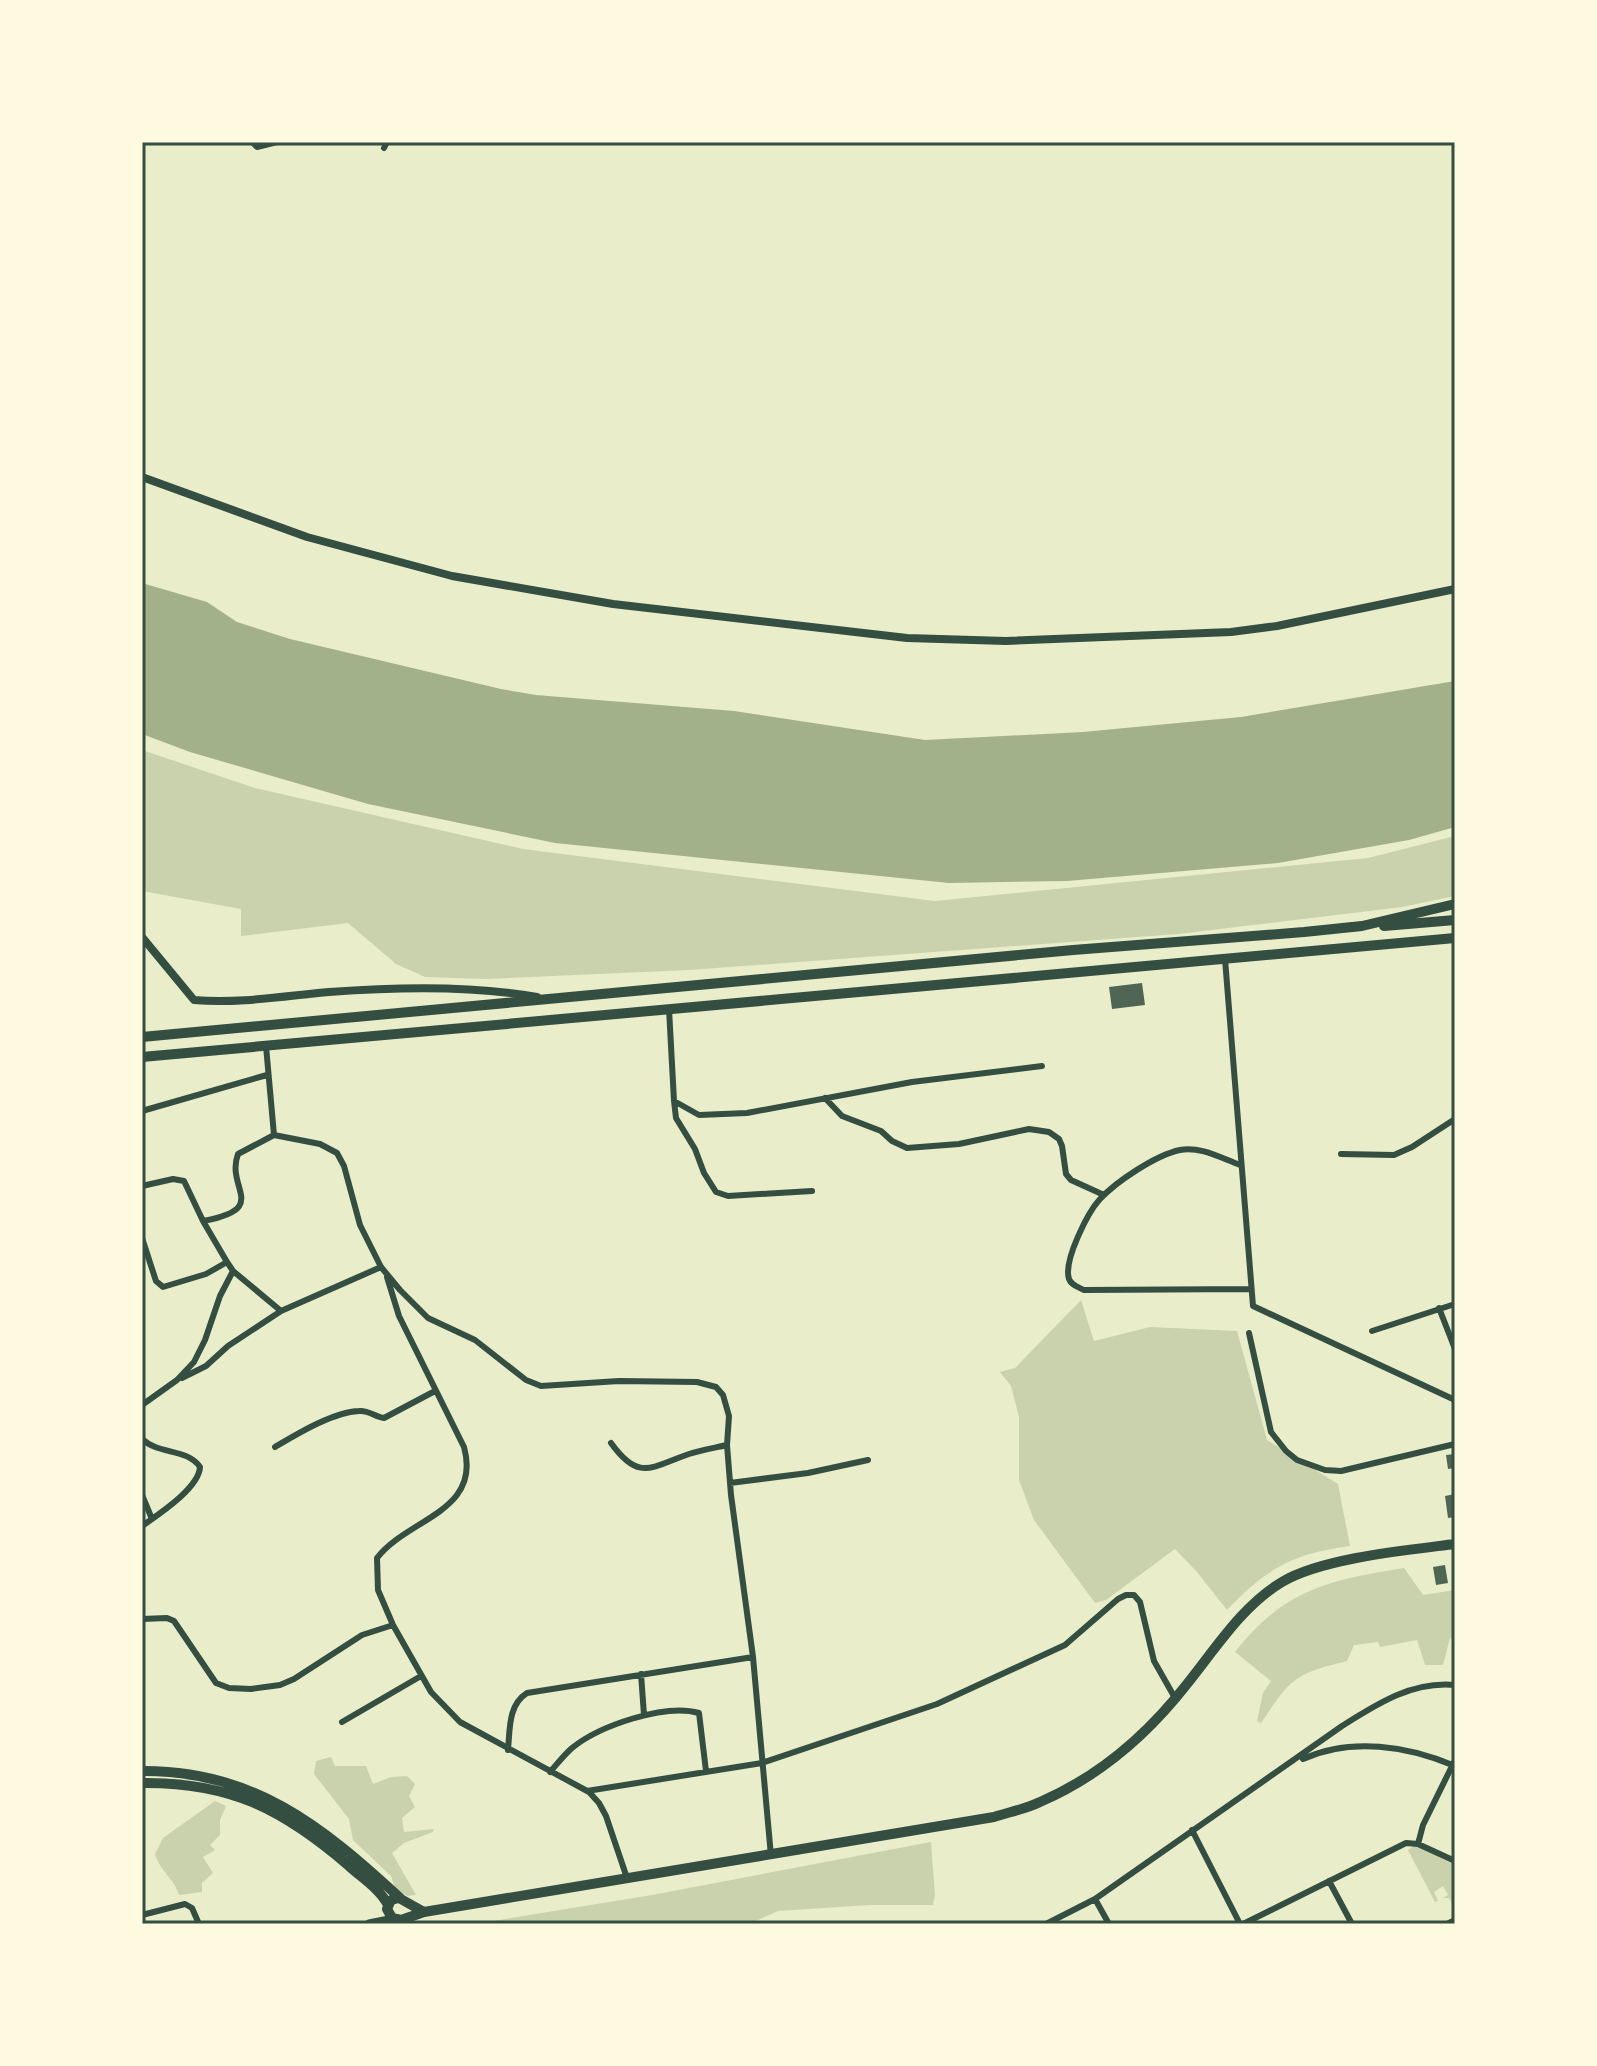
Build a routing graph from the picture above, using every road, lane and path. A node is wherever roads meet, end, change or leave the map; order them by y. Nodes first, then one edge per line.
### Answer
1 (252, 142) edge
2 (277, 142) edge
3 (142, 477) edge
4 (1455, 589) edge
5 (1455, 904) edge
6 (1455, 920) edge
7 (1362, 926) junction
8 (142, 937) edge
9 (1455, 938) edge
10 (1225, 959) junction
11 (546, 999) junction
12 (669, 1009) junction
13 (142, 1037) edge
14 (266, 1046) junction
15 (142, 1057) edge
16 (1042, 1066) dead end
17 (267, 1075) junction
18 (825, 1098) junction
19 (674, 1101) junction
20 (142, 1111) edge
21 (1455, 1119) edge
22 (274, 1135) junction
23 (1341, 1154) dead end
24 (1240, 1165) junction
25 (142, 1186) edge
26 (812, 1191) dead end
27 (1104, 1195) junction
28 (203, 1221) junction
29 (142, 1238) edge
30 (227, 1262) junction
31 (381, 1267) junction
32 (233, 1271) junction
33 (386, 1274) junction
34 (1251, 1289) junction
35 (1455, 1304) edge
36 (1439, 1308) junction
37 (281, 1311) junction
38 (1372, 1331) dead end
39 (1249, 1333) dead end
40 (1455, 1349) edge
41 (177, 1380) junction
42 (435, 1391) junction
43 (1455, 1400) edge
44 (142, 1405) edge
45 (142, 1439) edge
46 (611, 1443) dead end
47 (1455, 1444) edge
48 (727, 1445) junction
49 (275, 1447) dead end
50 (868, 1460) dead end
51 (730, 1483) junction
52 (142, 1495) edge
53 (152, 1519) junction
54 (142, 1526) edge
55 (1455, 1544) edge
56 (142, 1619) edge
57 (393, 1625) junction
58 (753, 1657) junction
59 (641, 1674) junction
60 (421, 1676) junction
61 (1455, 1685) edge
62 (1175, 1698) junction
63 (644, 1715) junction
64 (342, 1722) dead end
65 (508, 1750) junction
66 (762, 1763) junction
67 (1454, 1763) edge
68 (1289, 1765) junction
69 (142, 1771) edge
70 (706, 1771) junction
71 (550, 1772) junction
72 (142, 1783) edge
73 (587, 1791) junction
74 (1192, 1830) junction
75 (1418, 1844) junction
76 (771, 1856) junction
77 (1455, 1861) edge
78 (627, 1879) junction
79 (1329, 1881) junction
80 (1095, 1899) junction
81 (403, 1900) junction
82 (424, 1912) junction
83 (393, 1913) junction
84 (142, 1915) edge
85 (1455, 1920) edge
86 (199, 1924) edge
87 (370, 1924) edge
88 (1046, 1924) edge
89 (1109, 1924) edge
90 (1242, 1924) edge
91 (1352, 1924) edge
92 (1447, 1924) edge

1 - 2 street
3 - 4 street
5 - 7 main road
6 - 7 main road
7 - 11 main road
8 - 11 street
9 - 10 main road
10 - 12 main road
10 - 24 street
11 - 13 main road
12 - 14 main road
12 - 19 street
14 - 15 main road
14 - 17 street
16 - 18 street
17 - 20 street
17 - 22 street
18 - 19 street
18 - 27 street
19 - 26 street
21 - 23 street
22 - 28 street
22 - 31 street
24 - 27 street
24 - 34 street
25 - 28 street
27 - 34 street
28 - 30 street
29 - 30 street
30 - 32 street
31 - 33 street
31 - 37 street
32 - 37 street
32 - 41 street
33 - 42 street
33 - 48 street
34 - 43 street
35 - 36 street
36 - 38 street
36 - 40 street
37 - 41 street
39 - 47 street
41 - 44 street
42 - 49 street
42 - 57 street
45 - 53 street
46 - 48 street
48 - 51 street
50 - 51 street
51 - 58 street
52 - 53 street
53 - 54 street
55 - 62 main road
56 - 57 street
57 - 60 street
58 - 59 street
58 - 66 street
59 - 63 street
59 - 65 street
60 - 64 street
60 - 65 street
61 - 68 street
62 - 66 street
62 - 76 main road
63 - 70 street
63 - 71 street
65 - 71 street
66 - 70 street
66 - 76 street
67 - 68 street
67 - 75 street
68 - 74 street
69 - 81 main road
70 - 73 street
71 - 73 street
72 - 83 main road
73 - 78 street
74 - 80 street
74 - 90 street
75 - 77 street
75 - 79 street
76 - 78 main road
78 - 82 main road
79 - 90 street
79 - 91 street
80 - 88 street
80 - 89 street
81 - 82 main road
81 - 83 main road
81 - 83 main road
82 - 83 main road
83 - 87 main road
84 - 86 street
85 - 92 street

